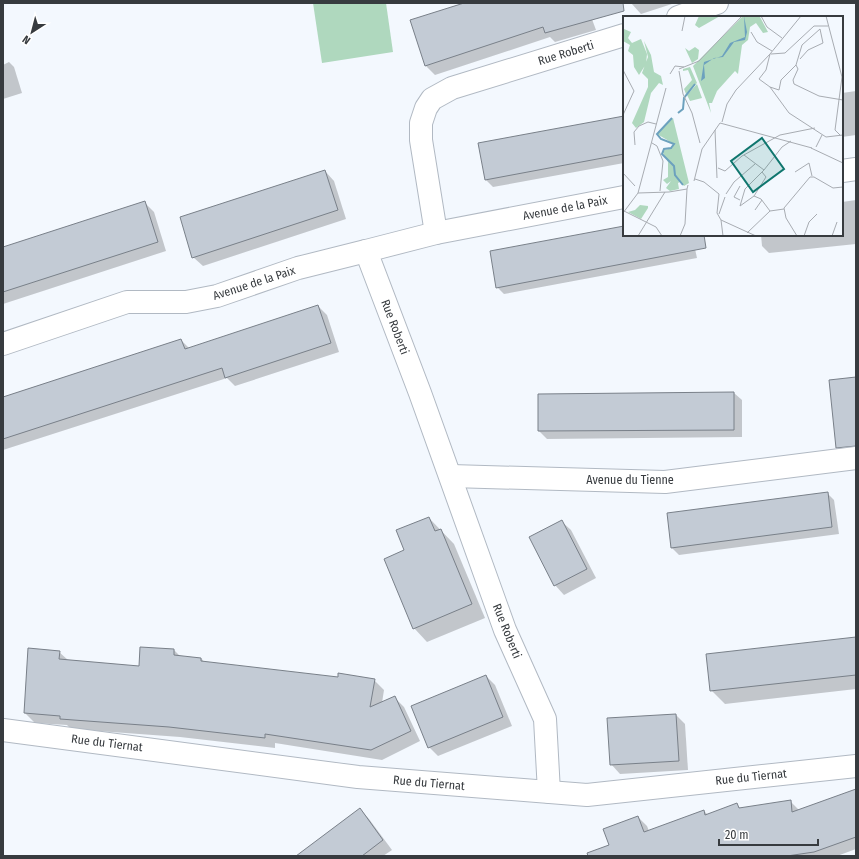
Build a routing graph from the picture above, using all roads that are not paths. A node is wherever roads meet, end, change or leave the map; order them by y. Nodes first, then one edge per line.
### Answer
1 (718, 3) edge
2 (681, 16) edge
3 (623, 35) edge
4 (856, 169) edge
5 (843, 171) edge
6 (623, 197) edge
7 (436, 233) junction
8 (366, 251) junction
9 (3, 344) edge
10 (856, 458) edge
11 (451, 476) junction
12 (3, 730) edge
13 (856, 766) edge
14 (549, 792) junction

1 - 2 street
3 - 7 street, Rue Roberti
4 - 5 street
6 - 7 street, Avenue de la Paix
7 - 8 street
8 - 9 street, Avenue de la Paix
8 - 11 street, Rue Roberti
10 - 11 street, Avenue du Tienne
11 - 14 street, Rue Roberti
12 - 14 street, Rue du Tiernat
13 - 14 street, Rue du Tiernat

